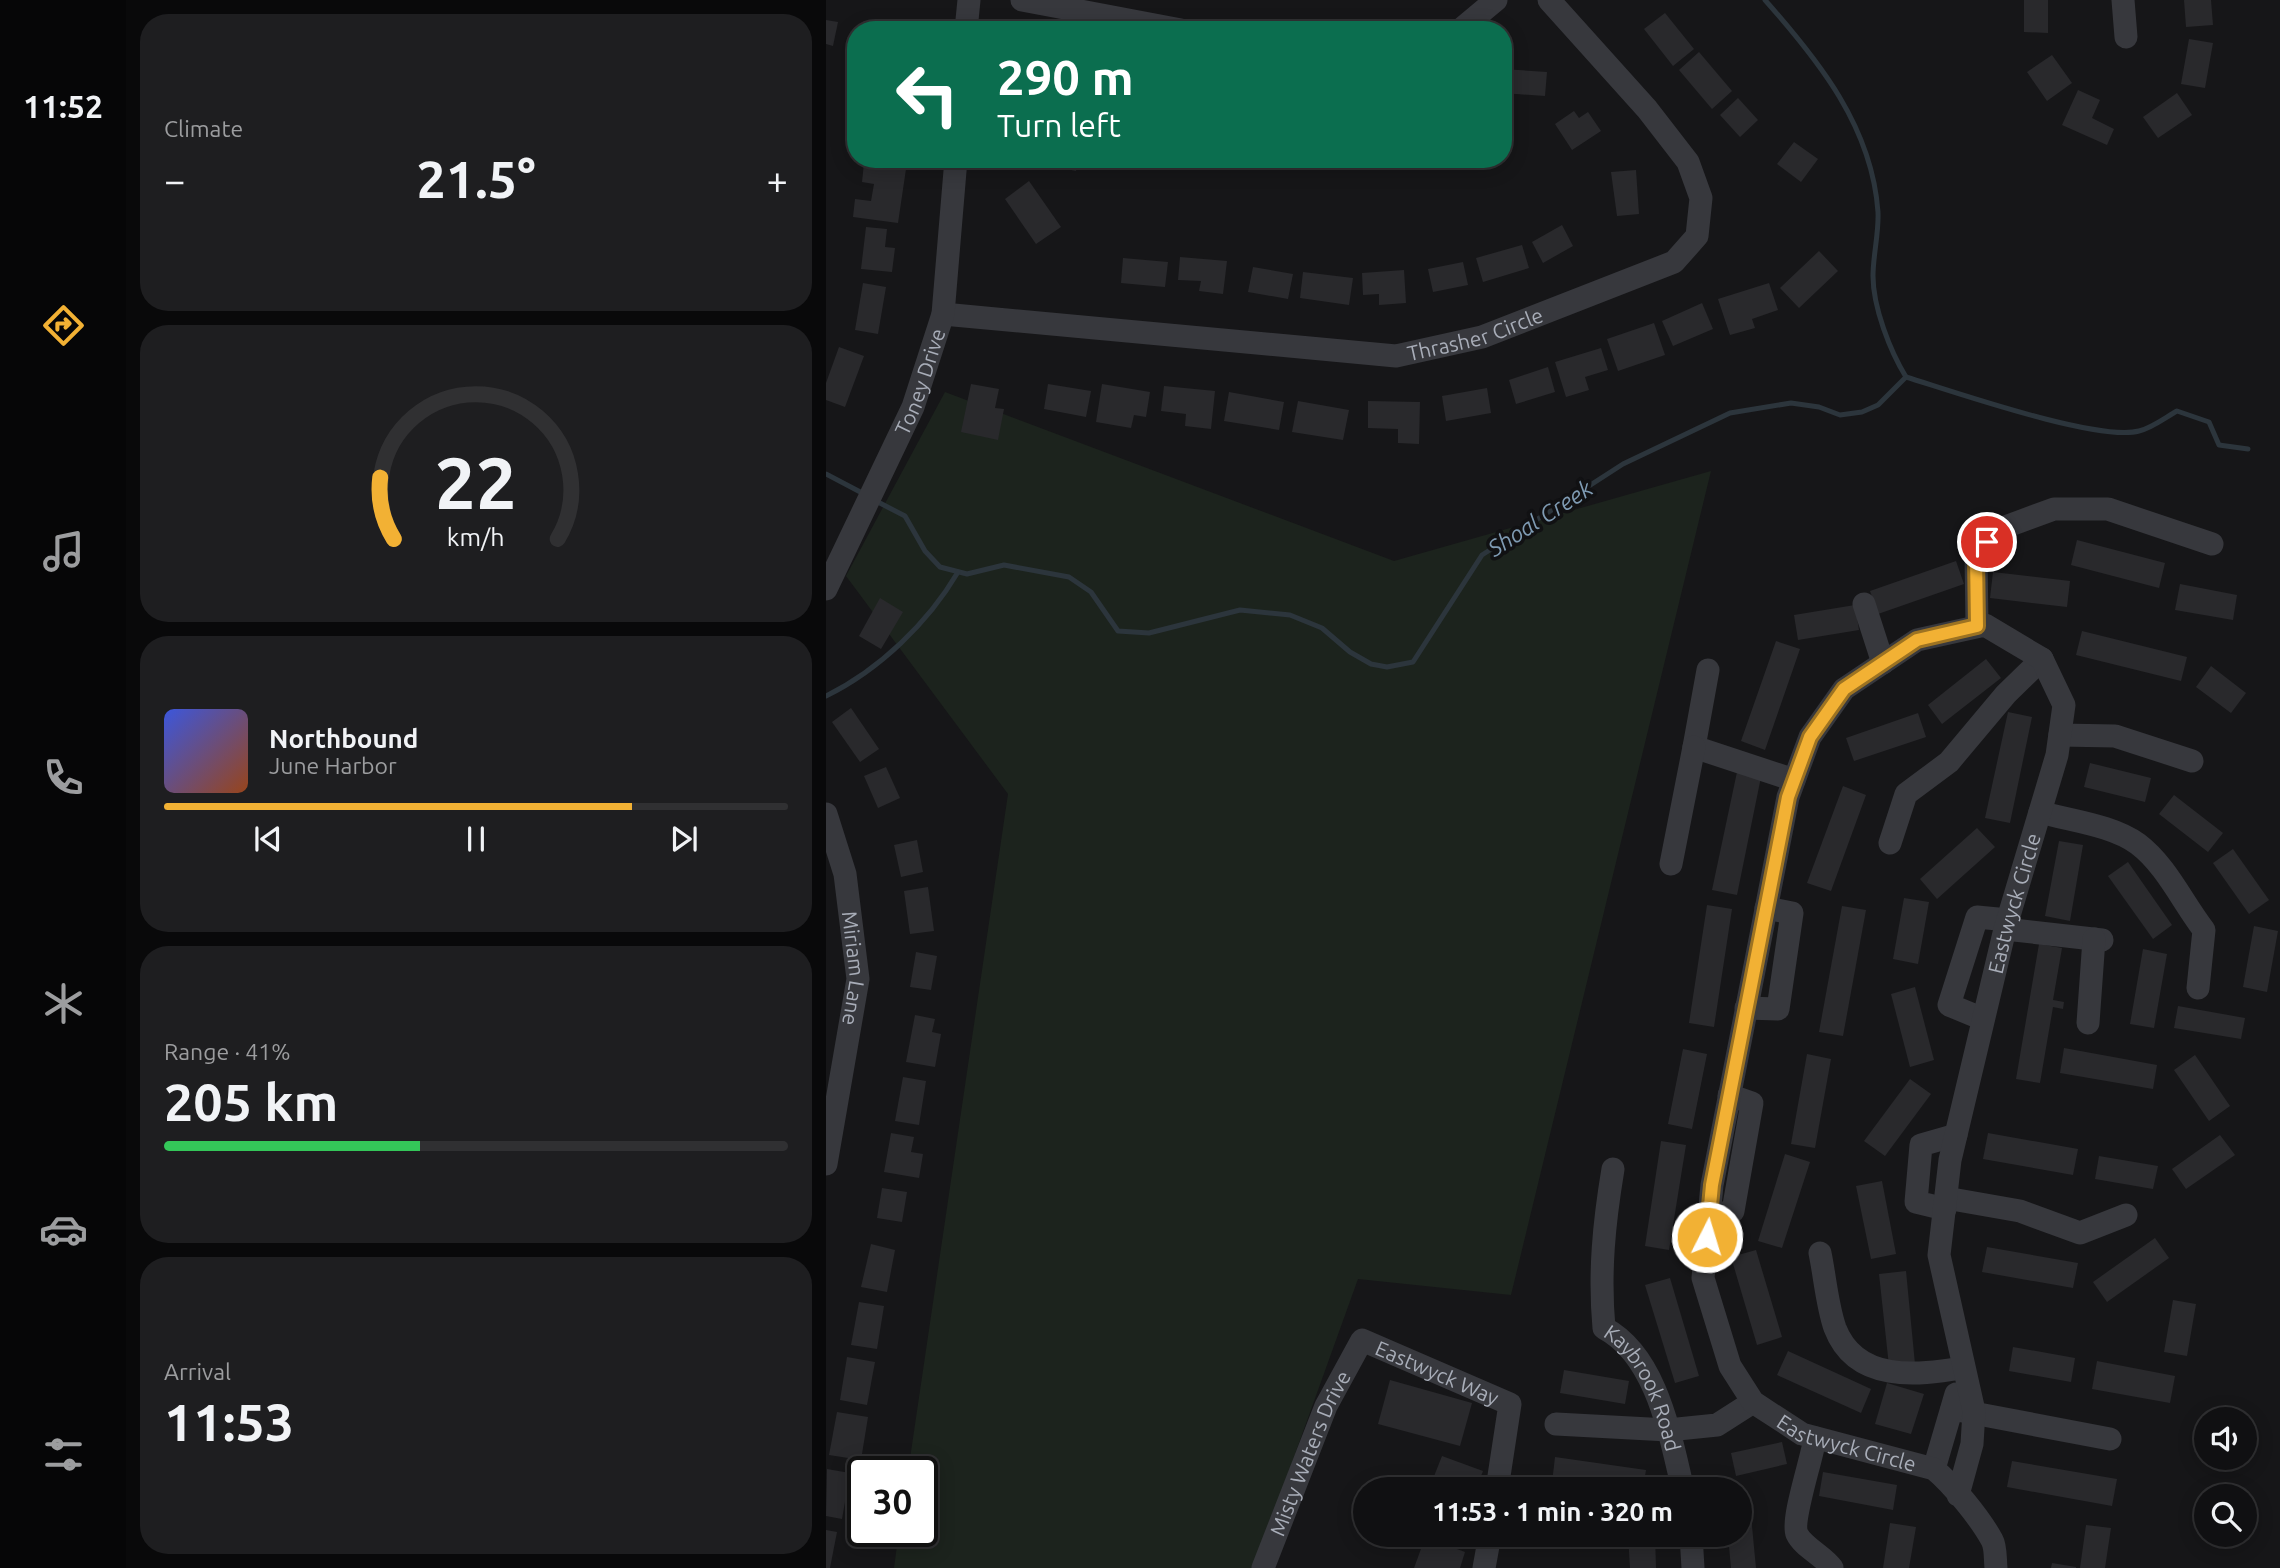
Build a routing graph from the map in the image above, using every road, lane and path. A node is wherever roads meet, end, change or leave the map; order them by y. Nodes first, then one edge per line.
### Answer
1 (969, 0) edge
2 (1022, 0) edge
3 (1496, 0) edge
4 (1549, 0) edge
5 (2123, 0) edge
6 (967, 21) edge
7 (1133, 21) edge
8 (1471, 21) edge
9 (2126, 37) dead end
10 (955, 168) edge
11 (943, 314) junction
12 (2213, 544) dead end
13 (826, 589) edge
14 (1864, 604) dead end
15 (1977, 626) junction
16 (2042, 659) junction
17 (1883, 663) junction
18 (1708, 670) dead end
19 (2060, 735) junction
20 (1694, 747) junction
21 (2192, 761) dead end
22 (1794, 780) junction
23 (2040, 813) junction
24 (826, 814) edge
25 (1890, 843) dead end
26 (1671, 864) dead end
27 (1766, 908) junction
28 (2006, 925) junction
29 (2197, 988) dead end
30 (1746, 1008) junction
31 (1983, 1019) junction
32 (2088, 1023) dead end
33 (836, 1054) edge
34 (1956, 1135) junction
35 (826, 1164) edge
36 (1613, 1169) dead end
37 (1945, 1204) junction
38 (2126, 1215) dead end
39 (1819, 1253) dead end
40 (1362, 1340) joint
41 (1964, 1368) junction
42 (1753, 1402) junction
43 (1963, 1410) junction
44 (1556, 1424) dead end
45 (1668, 1430) junction
46 (1815, 1438) junction
47 (2110, 1439) dead end
48 (1934, 1469) junction
49 (1499, 1477) edge
50 (1680, 1477) edge
51 (1958, 1495) junction
52 (1488, 1547) edge
53 (1692, 1547) edge
54 (1263, 1568) edge
55 (1484, 1568) edge
56 (1693, 1568) edge
57 (1832, 1568) edge
58 (1996, 1568) edge

1 - 6 street
2 - 7 street
3 - 8 street
4 - 11 street, Thrasher Circle
5 - 9 street
10 - 11 street, Toney Drive
11 - 13 street, Toney Drive
12 - 15 street
14 - 17 street
15 - 16 street
15 - 17 street
16 - 19 street, Eastwyck Circle
16 - 25 street
17 - 22 street
18 - 20 street
19 - 21 street
19 - 23 street, Eastwyck Circle
20 - 22 street
20 - 26 street
22 - 27 street
23 - 28 street, Eastwyck Circle
23 - 29 street
24 - 33 street, Miriam Lane
27 - 30 street
27 - 30 street
28 - 31 street, Eastwyck Circle
28 - 31 street
28 - 32 street
30 - 42 street, Eastwyck Circle
31 - 34 street, Eastwyck Circle
33 - 35 street, Miriam Lane
34 - 37 street, Eastwyck Circle
34 - 37 street
36 - 45 street, Kaybrook Road
37 - 38 street
37 - 41 street, Eastwyck Circle
39 - 41 street
40 - 49 street, Eastwyck Way
40 - 54 street, Misty Waters Drive
41 - 43 street, Eastwyck Circle
42 - 45 street
42 - 46 street, Eastwyck Circle
43 - 47 street
43 - 48 street, Eastwyck Circle
43 - 51 street
44 - 45 street
45 - 50 street, Kaybrook Road
46 - 48 street, Eastwyck Circle
46 - 57 street
48 - 51 street
51 - 58 street
52 - 55 street
53 - 56 street

